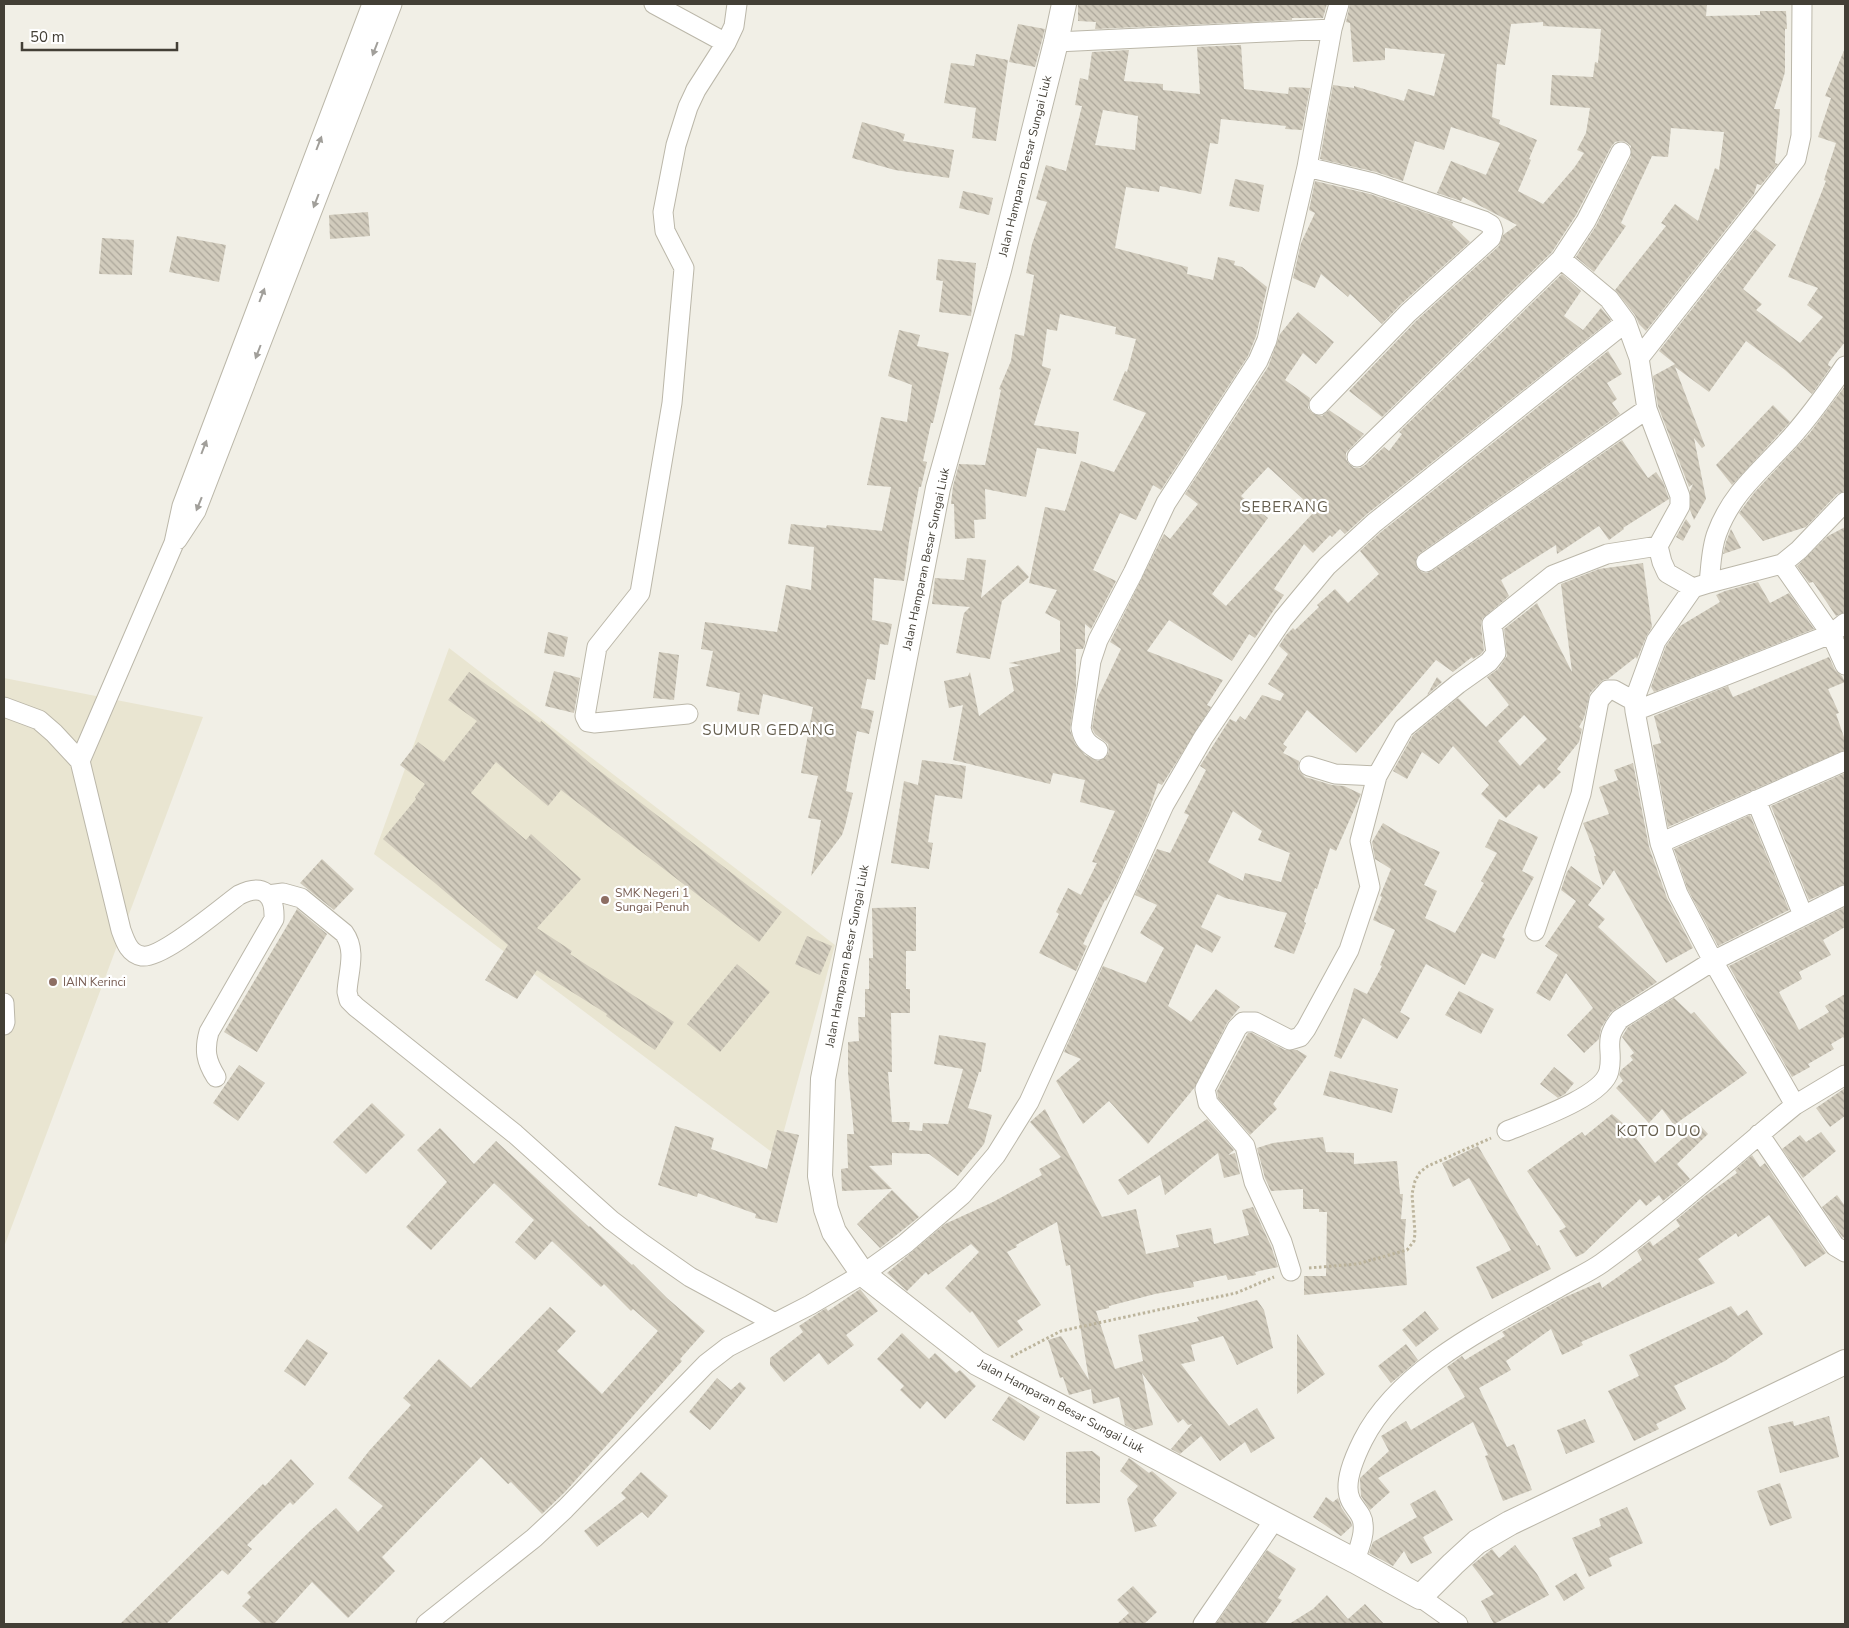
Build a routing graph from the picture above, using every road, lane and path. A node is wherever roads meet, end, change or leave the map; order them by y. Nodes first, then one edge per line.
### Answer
1 (372, 4) edge
2 (392, 4) edge
3 (654, 4) edge
4 (737, 4) edge
5 (1064, 4) edge
6 (1339, 4) edge
7 (1802, 4) edge
8 (1332, 30) junction
9 (1056, 42) junction
10 (726, 43) junction
11 (1621, 152) dead end
12 (1307, 167) junction
13 (1561, 259) junction
14 (1626, 322) junction
15 (1639, 358) junction
16 (1845, 366) edge
17 (1319, 405) dead end
18 (1646, 409) junction
19 (1357, 457) dead end
20 (1845, 502) edge
21 (174, 543) junction
22 (1658, 546) junction
23 (1426, 562) dead end
24 (1782, 564) junction
25 (1701, 585) junction
26 (1838, 628) edge
27 (1845, 665) edge
28 (1628, 700) junction
29 (4, 706) edge
30 (688, 714) dead end
31 (1098, 750) dead end
32 (80, 761) junction
33 (1845, 761) edge
34 (1309, 766) dead end
35 (1377, 776) junction
36 (1756, 800) junction
37 (1660, 844) junction
38 (1845, 894) edge
39 (268, 896) junction
40 (1802, 915) junction
41 (1535, 931) dead end
42 (1712, 961) junction
43 (4, 1003) edge
44 (4, 1025) edge
45 (1845, 1075) edge
46 (216, 1077) dead end
47 (1795, 1105) junction
48 (1507, 1131) joint
49 (1759, 1134) junction
50 (1845, 1252) edge
51 (1291, 1271) junction
52 (864, 1274) junction
53 (775, 1323) junction
54 (1845, 1362) edge
55 (990, 1370) junction
56 (1275, 1519) junction
57 (1356, 1561) junction
58 (1420, 1597) junction
59 (426, 1624) edge
60 (1203, 1624) edge
61 (1458, 1624) edge

21 -> 1 street
2 -> 21 street
3 - 10 street
4 - 10 street
5 - 9 street, Jalan Hamparan Besar Sungai Liuk
6 - 8 street
7 - 15 street
8 - 9 street
8 - 12 street
9 - 52 street, Jalan Hamparan Besar Sungai Liuk
10 - 30 street
11 - 13 street
12 - 17 street
12 - 31 street
13 - 14 street
13 - 19 street
14 - 15 street
14 - 52 street
15 - 18 street
16 - 25 street
18 - 22 street
18 - 23 street
20 - 24 street
21 - 32 street
22 - 25 street
22 - 35 street
24 - 25 street
24 - 26 street
25 - 28 street
26 - 27 street
26 - 28 street
28 - 37 street
28 - 41 street
29 - 32 street
32 - 39 street
33 - 36 street
34 - 35 street
35 - 51 street
36 - 37 street
36 - 40 street
37 - 42 street
38 - 40 street
39 - 46 street
39 - 53 street
40 - 42 street
42 - 47 street
42 - 48 street
43 - 44 street
45 - 47 street
47 - 49 street
48 - 51 path
49 - 50 street
49 - 57 street
51 - 55 path
52 - 53 street
52 - 55 street, Jalan Hamparan Besar Sungai Liuk
53 - 59 street
54 - 58 street
55 - 56 street, Jalan Hamparan Besar Sungai Liuk
56 - 57 street, Jalan Hamparan Besar Sungai Liuk
56 - 60 street
57 - 58 street, Jalan Hamparan Besar Sungai Liuk
58 - 61 street

